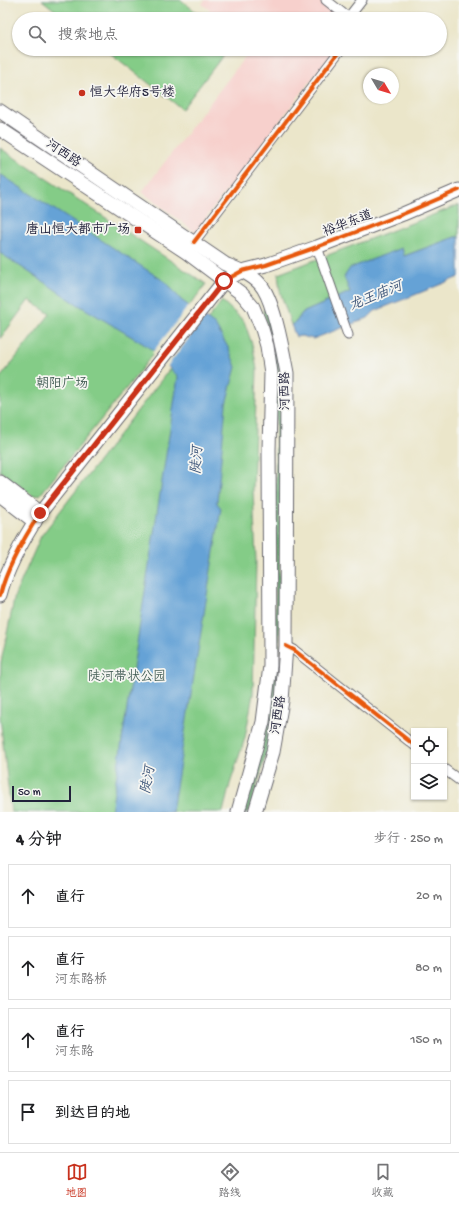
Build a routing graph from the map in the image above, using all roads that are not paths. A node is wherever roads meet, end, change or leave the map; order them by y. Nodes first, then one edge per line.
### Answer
1 (326, 0) edge
2 (362, 0) edge
3 (341, 12) edge
4 (353, 12) edge
5 (336, 56) edge
6 (0, 111) edge
7 (0, 129) edge
8 (459, 190) edge
9 (194, 242) junction
10 (317, 247) junction
11 (242, 271) junction
12 (224, 281) junction
13 (348, 335) dead end
14 (0, 482) edge
15 (0, 495) edge
16 (38, 518) junction
17 (0, 595) edge
18 (286, 646) junction
19 (411, 743) edge
20 (447, 771) edge
21 (459, 780) edge
22 (238, 812) edge
23 (255, 812) edge

1 - 3 street
2 - 4 street
5 - 9 street
6 - 9 main road, 河西路
7 - 12 main road, 河西路
8 - 10 main road, 裕华东道
9 - 11 main road, 河西路
10 - 11 main road, 裕华东道
10 - 13 street
11 - 12 main road, 裕华东道
11 - 18 main road, 河西路
12 - 16 main road
12 - 22 main road, 河西路
14 - 16 main road
15 - 16 main road
16 - 17 main road
18 - 19 street
18 - 23 main road, 河西路
20 - 21 street

